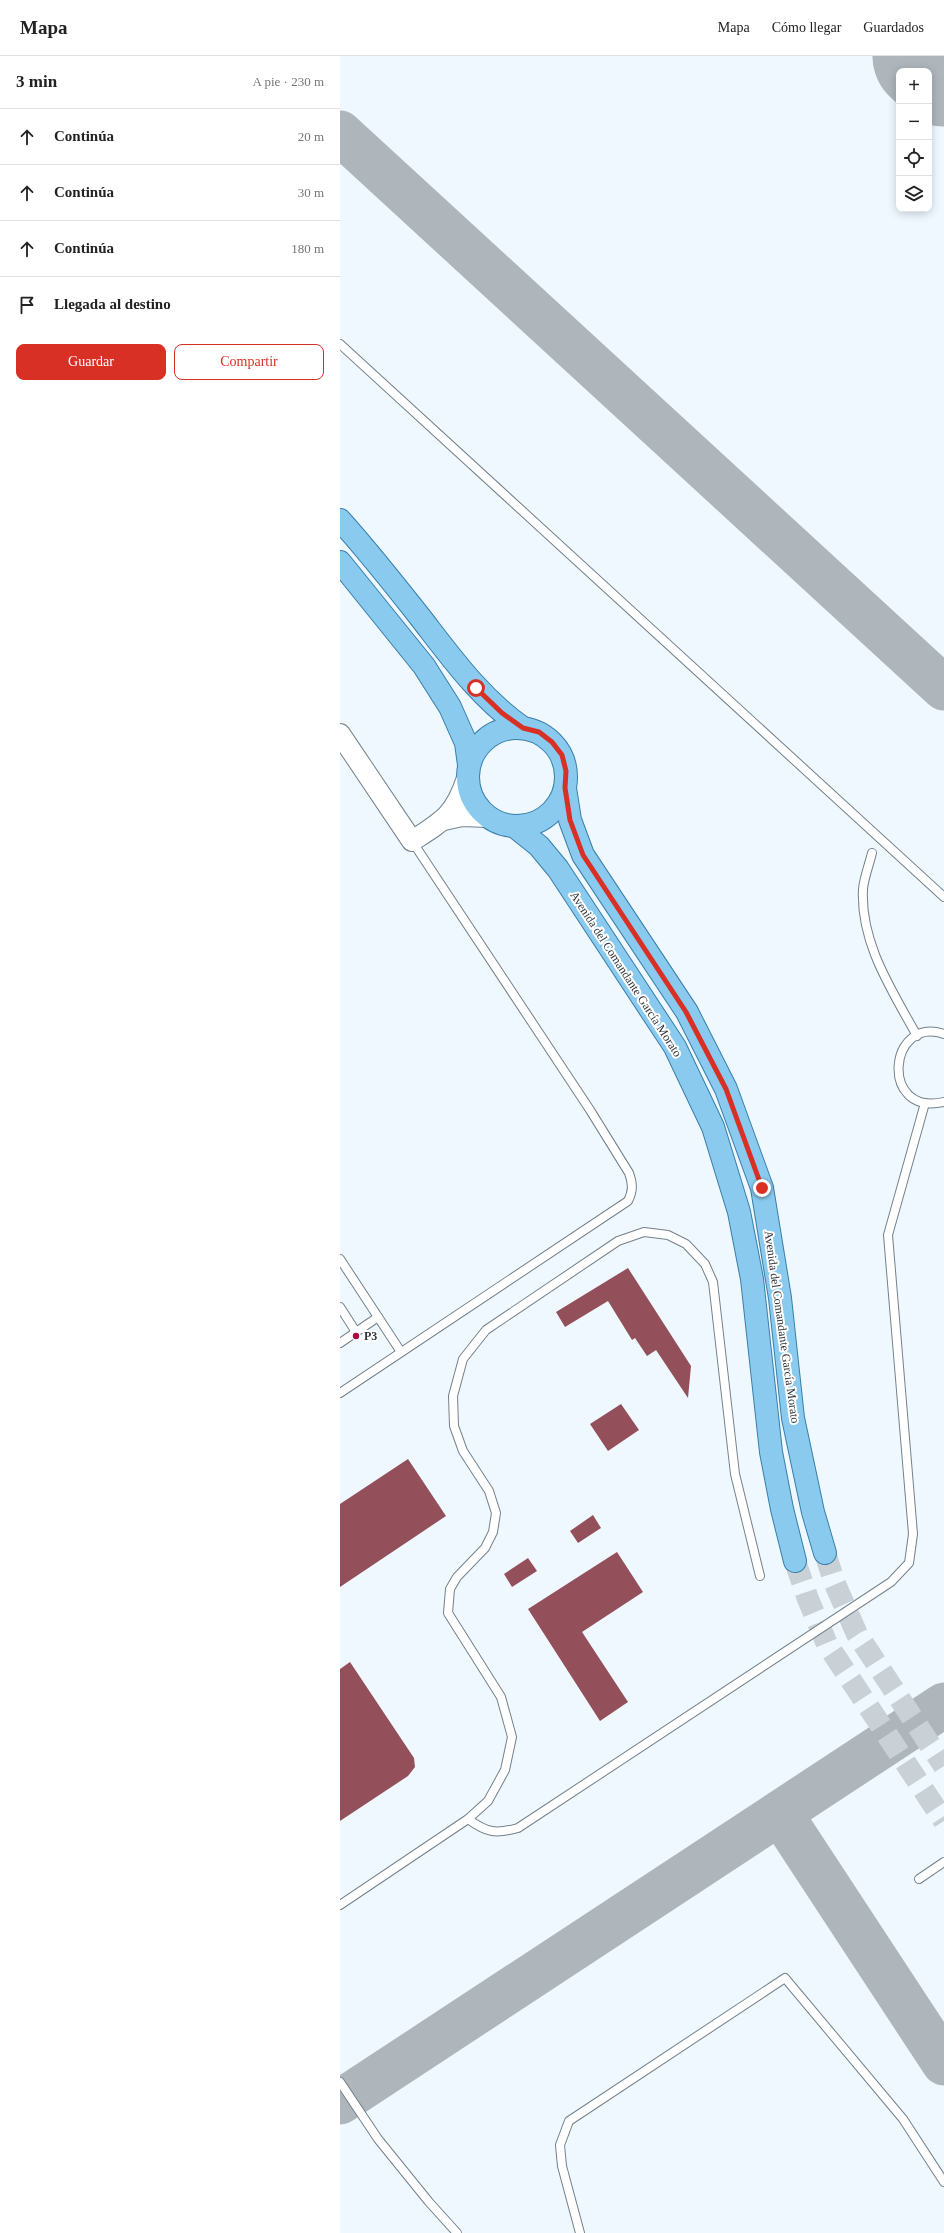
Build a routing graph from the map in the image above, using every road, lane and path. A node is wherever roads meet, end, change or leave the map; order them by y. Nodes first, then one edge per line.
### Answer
1 (340, 344) edge
2 (340, 520) edge
3 (340, 562) edge
4 (523, 728) junction
5 (340, 734) edge
6 (468, 772) junction
7 (565, 788) junction
8 (488, 817) junction
9 (444, 820) junction
10 (514, 826) junction
11 (412, 841) junction
12 (872, 854) dead end
13 (944, 897) edge
14 (944, 1034) edge
15 (917, 1036) junction
16 (944, 1102) edge
17 (925, 1103) junction
18 (340, 1259) edge
19 (340, 1307) edge
20 (378, 1317) junction
21 (356, 1332) junction
22 (340, 1343) edge
23 (401, 1352) junction
24 (340, 1393) edge
25 (825, 1553) tunnel mouth
26 (795, 1561) tunnel mouth
27 (760, 1576) dead end
28 (468, 1819) junction
29 (944, 1862) edge
30 (919, 1879) dead end
31 (340, 1905) edge
32 (340, 2082) edge
33 (944, 2182) edge
34 (457, 2233) edge
35 (580, 2233) edge

1 - 13 lane
2 - 4 main road
3 - 6 main road
4 - 6 main road
4 - 7 main road
5 - 11 street
6 - 8 main road
6 - 9 street
7 - 10 main road
7 - 25 main road, Avenida del Comandante García Morato
8 - 9 street
8 - 10 main road
9 - 11 street
10 - 26 main road, Avenida del Comandante García Morato
11 - 23 lane
12 - 15 lane
14 - 15 lane
15 - 17 lane
16 - 17 lane
17 - 28 lane
18 - 20 lane
19 - 21 lane
20 - 21 lane
20 - 23 lane
21 - 22 lane
23 - 24 lane
27 - 28 lane
28 - 31 lane
29 - 30 lane
32 - 34 lane
33 - 35 lane

